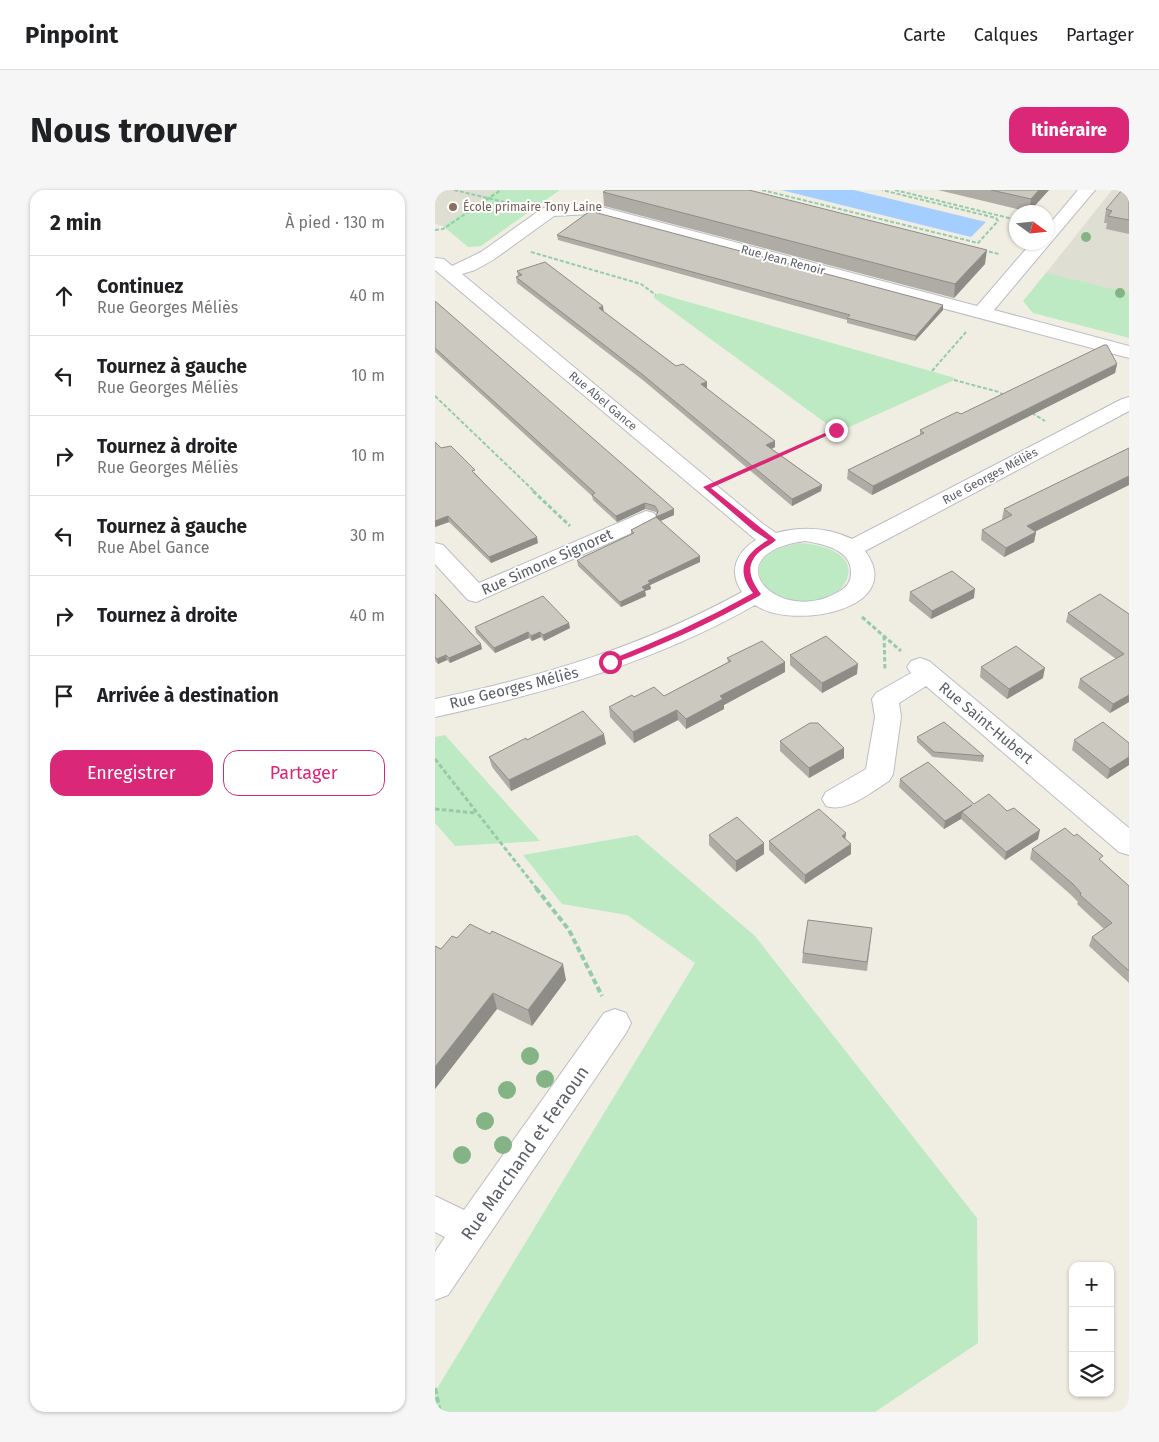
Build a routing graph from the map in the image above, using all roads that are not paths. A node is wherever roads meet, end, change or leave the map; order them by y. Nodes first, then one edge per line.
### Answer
1 (1087, 190) edge
2 (1054, 230) edge
3 (1036, 250) edge
4 (441, 269) edge
5 (982, 312) junction
6 (1129, 352) edge
7 (1129, 404) edge
8 (646, 518) dead end
9 (773, 540) junction
10 (851, 549) junction
11 (435, 550) edge
12 (757, 594) junction
13 (435, 708) edge
14 (836, 799) dead end
15 (1129, 844) edge
16 (615, 1023) road end
17 (435, 1213) edge
18 (470, 1232) junction
19 (435, 1282) edge

1 - 2 street
3 - 5 street
4 - 5 street, Rue Jean Renoir
4 - 9 street, Rue Abel Gance
5 - 6 street, Rue Jean Renoir
7 - 10 street, Rue Georges Méliès
8 - 11 street, Rue Simone Signoret
9 - 10 street
9 - 12 street
10 - 12 street
12 - 13 street, Rue Georges Méliès
14 - 15 street, Rue Saint-Hubert
16 - 18 street, Rue Marchand et Feraoun
17 - 18 street
18 - 19 street, Rue Marchand et Feraoun

